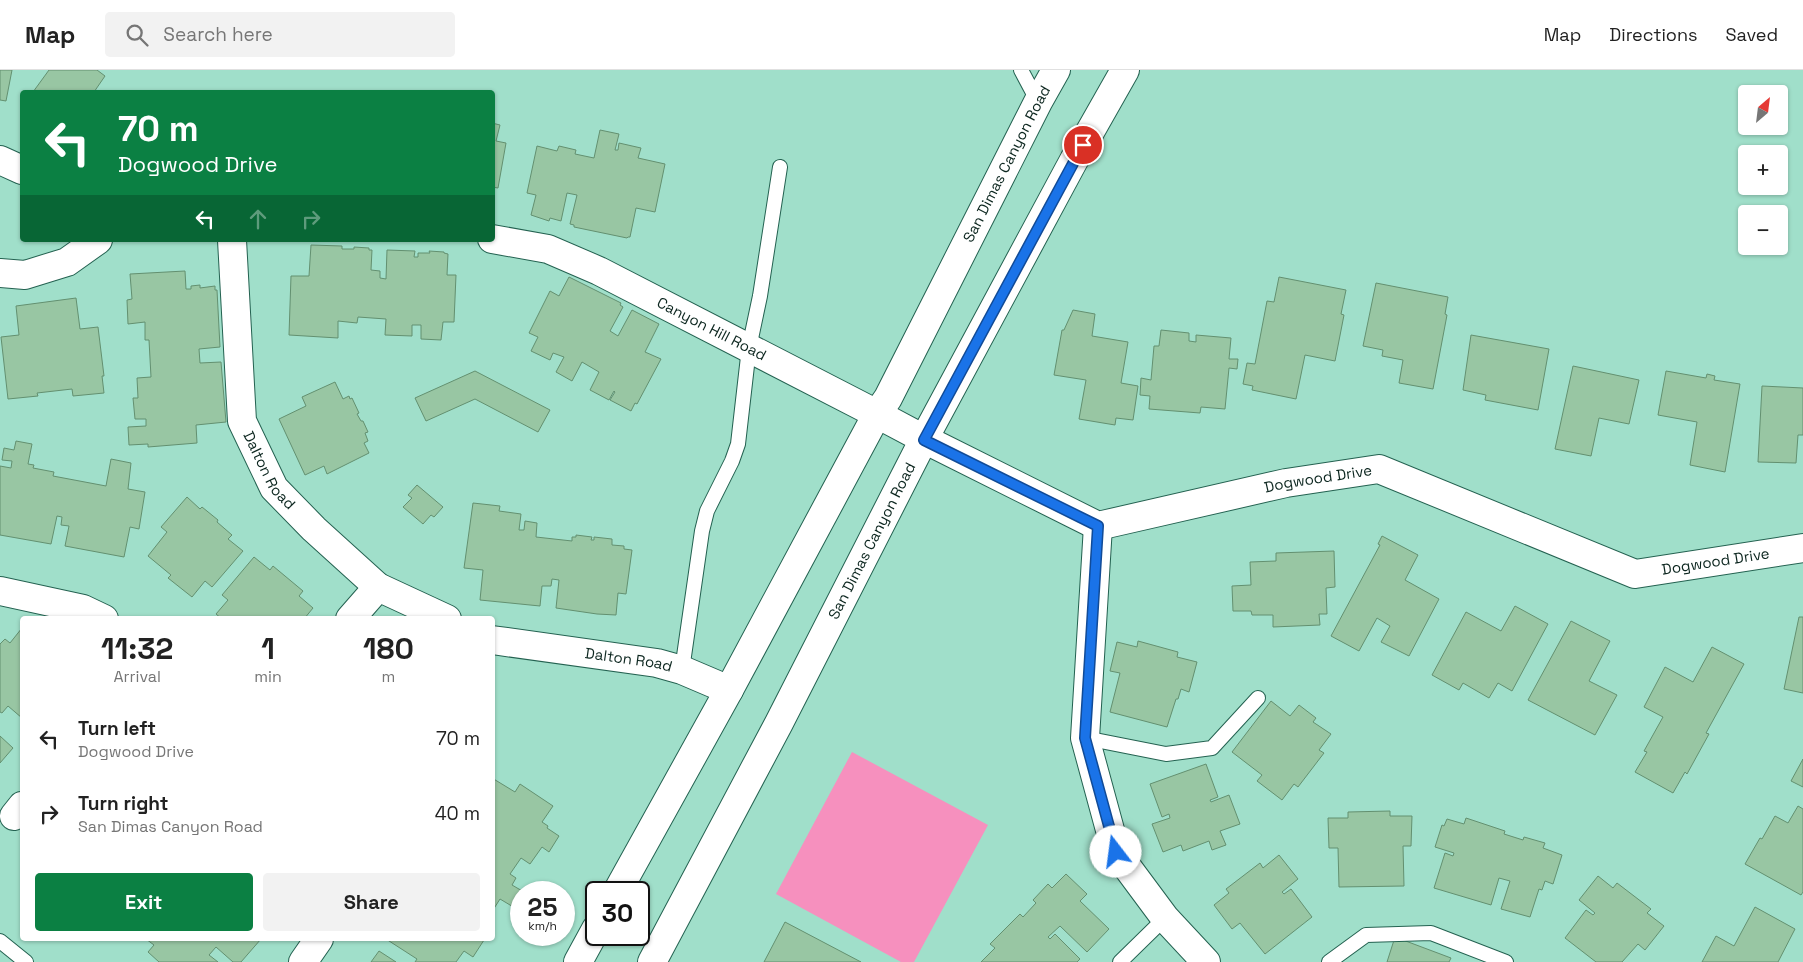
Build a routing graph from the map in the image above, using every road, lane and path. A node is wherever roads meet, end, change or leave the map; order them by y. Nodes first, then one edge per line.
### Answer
1 (1021, 70) edge
2 (1056, 70) edge
3 (1125, 70) edge
4 (1038, 102) junction
5 (0, 160) edge
6 (780, 167) dead end
7 (20, 169) edge
8 (495, 240) edge
9 (95, 242) edge
10 (232, 242) edge
11 (0, 273) edge
12 (749, 348) junction
13 (877, 414) junction
14 (924, 440) junction
15 (1098, 526) junction
16 (1803, 548) edge
17 (378, 587) junction
18 (0, 591) edge
19 (98, 616) edge
20 (353, 616) edge
21 (441, 616) edge
22 (495, 640) edge
23 (682, 670) junction
24 (729, 690) junction
25 (1258, 698) dead end
26 (1085, 738) junction
27 (623, 881) edge
28 (1164, 918) junction
29 (0, 941) edge
30 (317, 941) edge
31 (587, 946) edge
32 (26, 962) edge
33 (303, 962) edge
34 (578, 962) edge
35 (652, 962) edge
36 (1120, 962) edge
37 (1206, 962) edge
38 (1329, 962) edge
39 (1506, 962) edge

1 - 4 lane
2 - 4 street, San Dimas Canyon Road
3 - 14 street, San Dimas Canyon Road
4 - 13 street, San Dimas Canyon Road
5 - 7 street
6 - 12 lane
8 - 12 street, Canyon Hill Road
9 - 11 street
10 - 17 street, Dalton Road
12 - 13 street, Canyon Hill Road
12 - 23 lane
13 - 14 street, Canyon Hill Road
13 - 24 street, San Dimas Canyon Road
14 - 15 street
14 - 35 street, San Dimas Canyon Road
15 - 16 street, Dogwood Drive
15 - 26 street
17 - 20 street
17 - 21 street, Dalton Road
18 - 19 street
22 - 23 street, Dalton Road
23 - 24 street, Dalton Road
24 - 27 street, San Dimas Canyon Road
25 - 26 lane
26 - 28 street
28 - 36 lane
28 - 37 street
29 - 32 lane
30 - 33 street
31 - 34 street
38 - 39 lane

